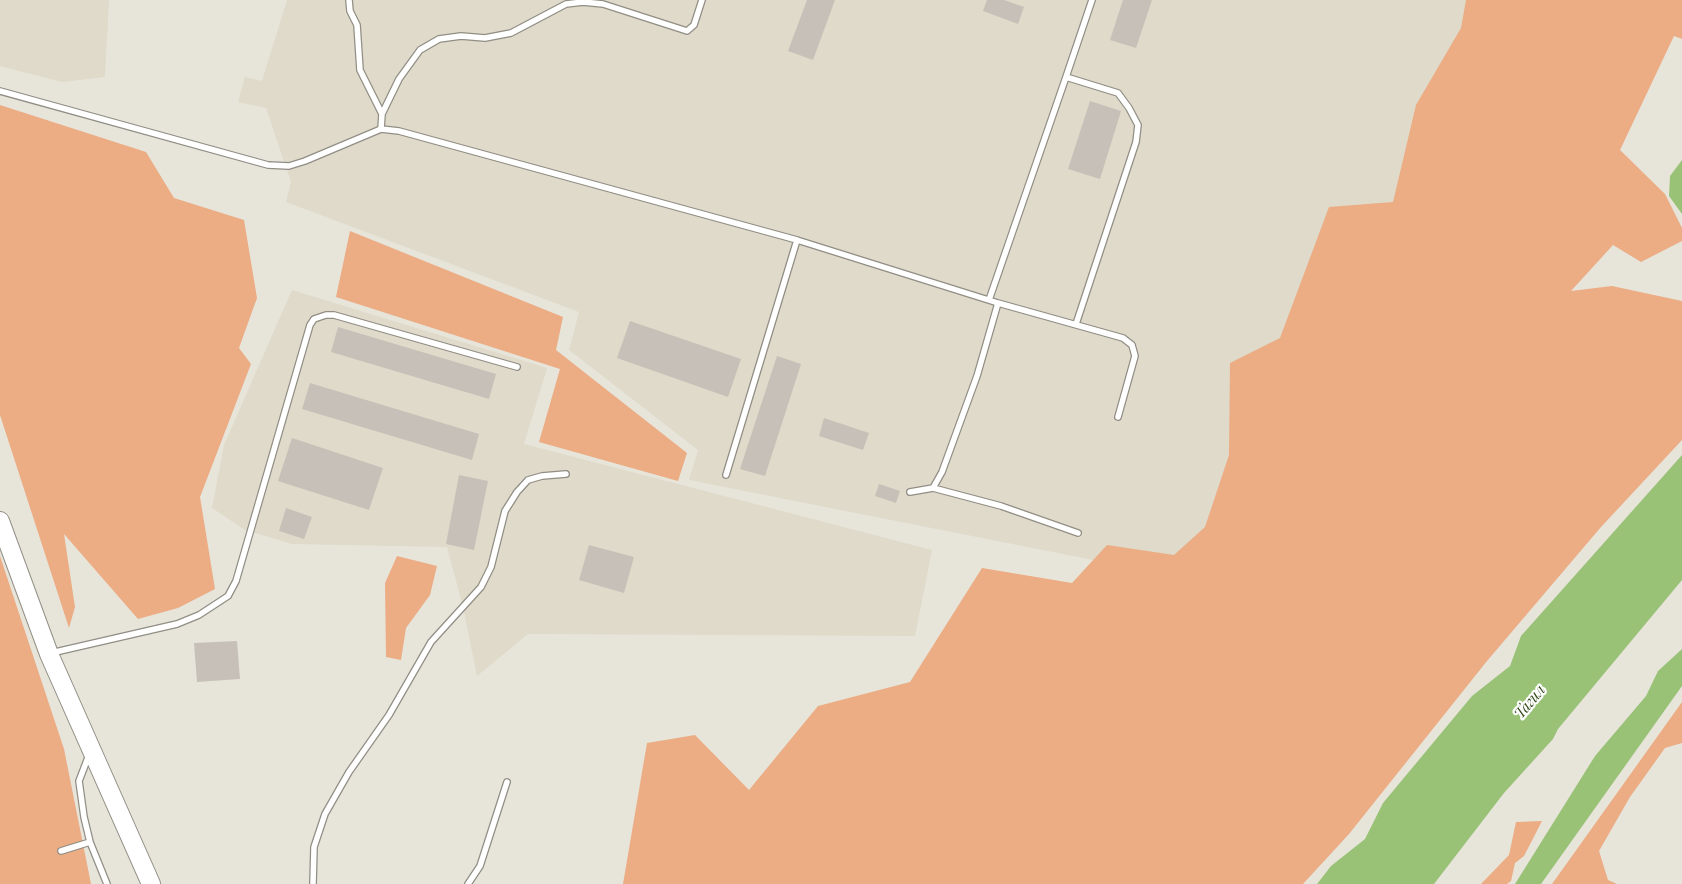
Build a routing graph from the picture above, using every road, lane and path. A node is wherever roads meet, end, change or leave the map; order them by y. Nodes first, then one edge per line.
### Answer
1 (349, 0) edge
2 (702, 0) edge
3 (1092, 0) edge
4 (1066, 76) junction
5 (0, 90) edge
6 (382, 114) junction
7 (381, 129) junction
8 (797, 240) junction
9 (989, 300) junction
10 (998, 303) junction
11 (1076, 324) junction
12 (517, 367) dead end
13 (1118, 417) dead end
14 (566, 474) dead end
15 (726, 475) dead end
16 (933, 488) junction
17 (910, 492) dead end
18 (0, 521) edge
19 (1078, 533) dead end
20 (49, 654) junction
21 (92, 748) junction
22 (507, 782) dead end
23 (90, 842) junction
24 (61, 851) dead end
25 (107, 884) edge
26 (151, 884) edge
27 (313, 884) edge
28 (468, 884) edge

1 - 6 lane
2 - 6 lane
3 - 4 lane
4 - 9 lane
4 - 11 lane
5 - 7 lane
6 - 7 lane
7 - 8 lane
8 - 9 lane
8 - 15 lane
9 - 10 lane
10 - 11 lane
10 - 16 lane
11 - 13 lane
12 - 20 lane
14 - 27 lane
16 - 17 lane
16 - 19 lane
18 - 20 main road
20 - 21 main road
21 - 23 lane
21 - 26 main road
22 - 28 lane
23 - 24 lane
23 - 25 lane

